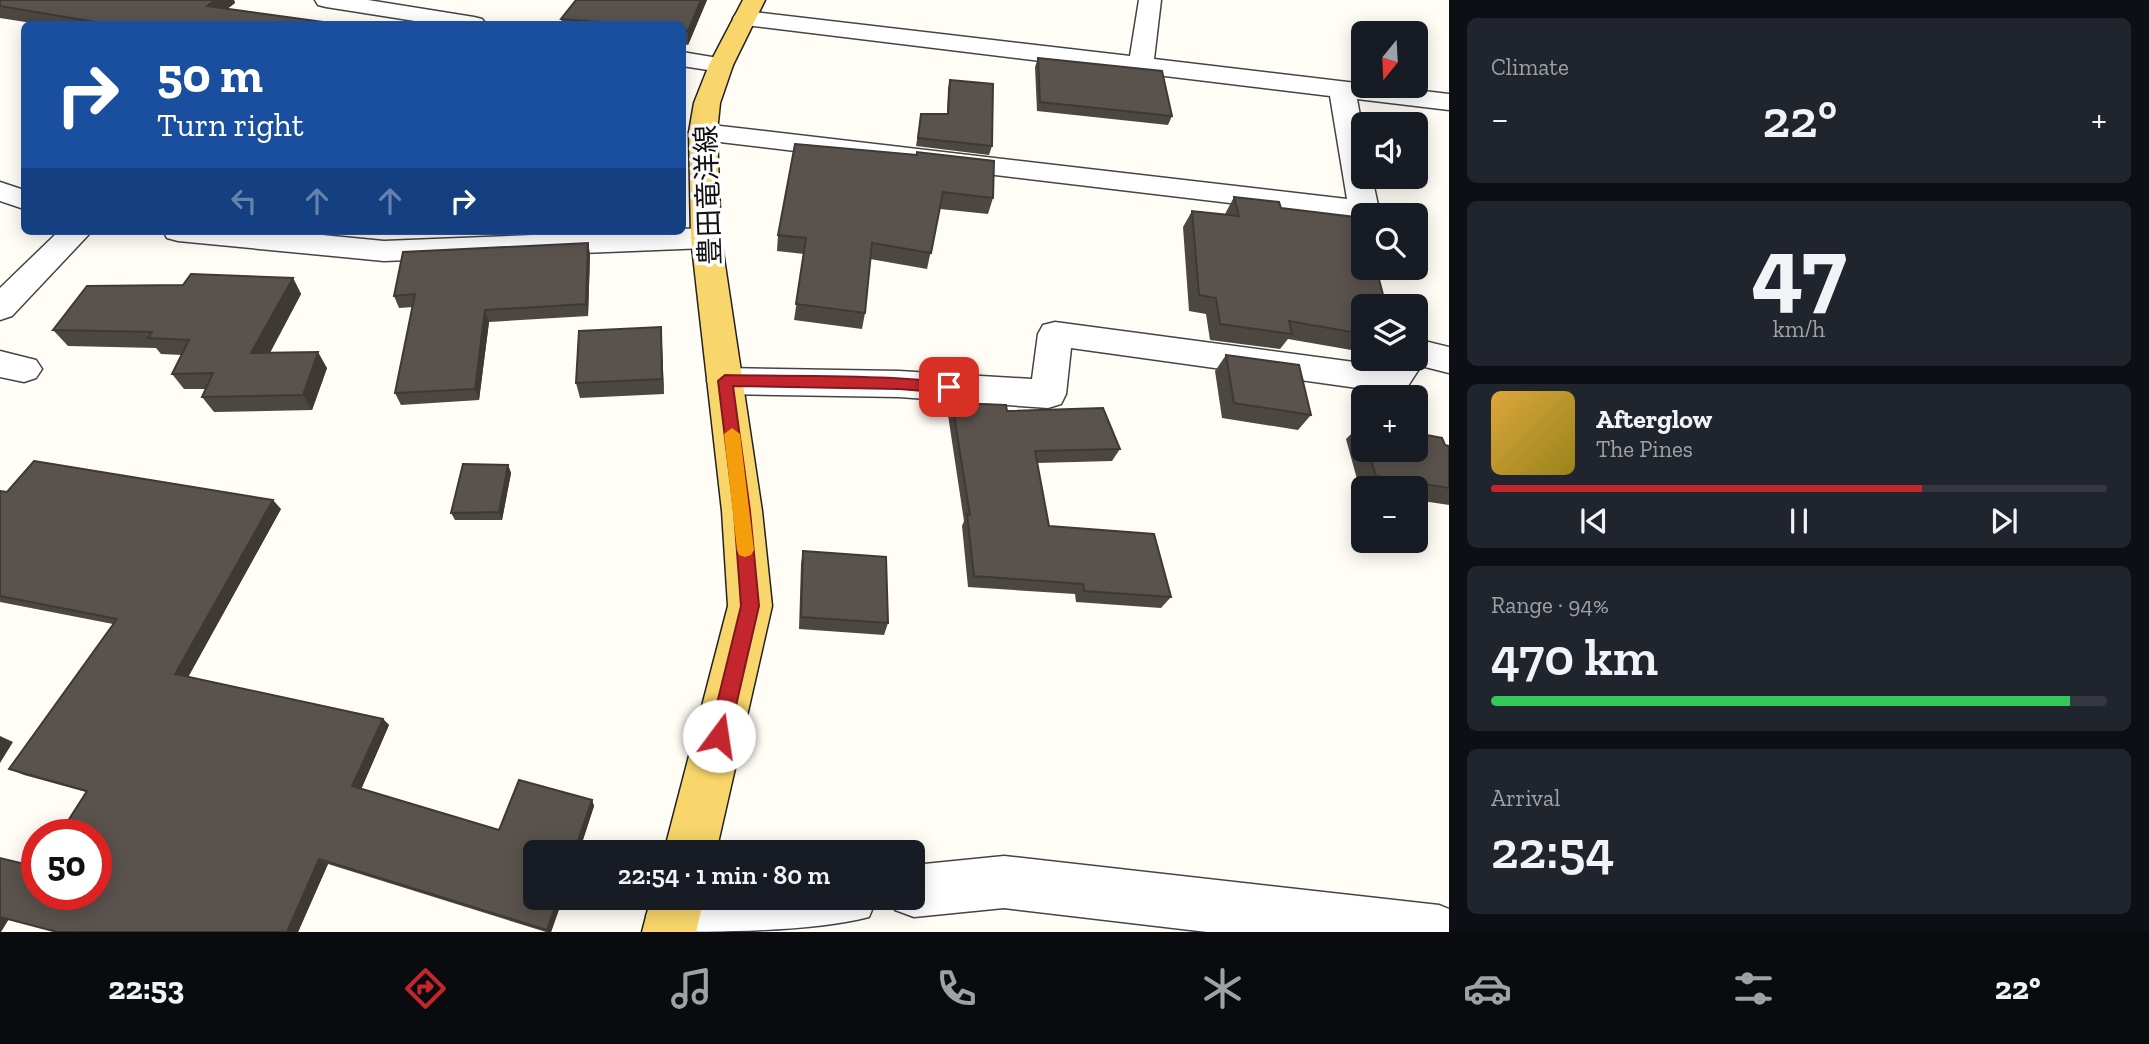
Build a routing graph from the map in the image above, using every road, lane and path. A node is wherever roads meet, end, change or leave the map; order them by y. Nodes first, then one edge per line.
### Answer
1 (326, 0) edge
2 (1150, 0) edge
3 (750, 9) edge
4 (456, 21) edge
5 (686, 60) edge
6 (721, 65) junction
7 (1141, 67) junction
8 (1342, 90) junction
9 (1449, 102) edge
10 (703, 132) junction
11 (0, 191) edge
12 (21, 199) edge
13 (73, 235) edge
14 (219, 235) edge
15 (706, 239) junction
16 (0, 308) edge
17 (1428, 355) edge
18 (1449, 360) edge
19 (1399, 371) edge
20 (725, 381) junction
21 (693, 840) edge
22 (925, 890) edge
23 (725, 910) edge
24 (673, 915) edge
25 (1439, 932) edge

1 - 4 street
2 - 7 street
3 - 6 main road, 豊田竜洋線
3 - 7 street
5 - 6 street
6 - 10 main road, 豊田竜洋線
7 - 8 street
8 - 9 street
8 - 10 street
10 - 15 main road, 豊田竜洋線
11 - 12 street
13 - 16 street
14 - 15 street
15 - 20 main road, 豊田竜洋線
17 - 18 street
19 - 20 street
20 - 21 main road, 豊田竜洋線
22 - 25 street
23 - 24 street

